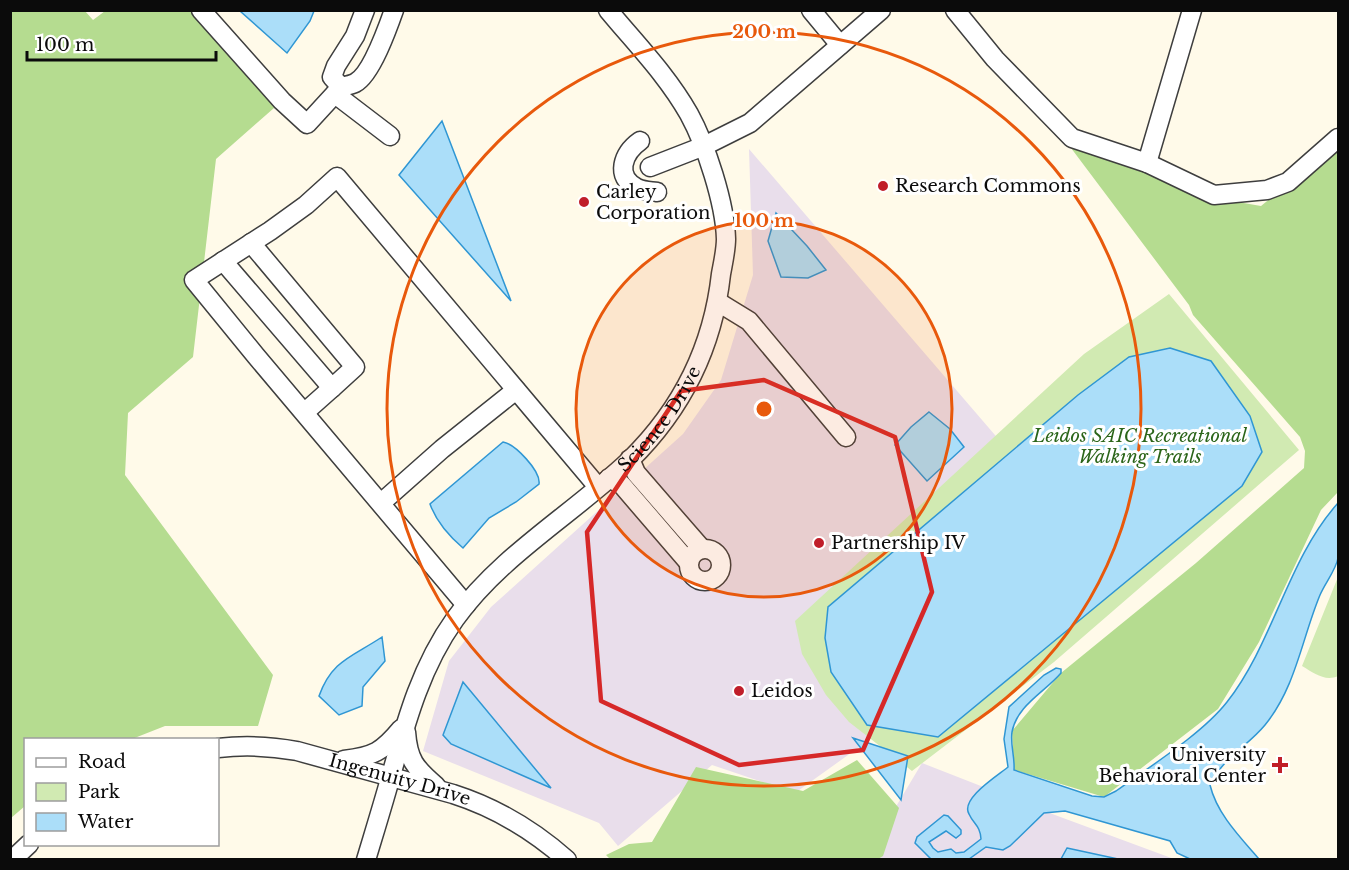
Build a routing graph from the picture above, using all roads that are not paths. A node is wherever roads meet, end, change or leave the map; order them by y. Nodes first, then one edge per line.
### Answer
1 (201, 10) edge
2 (365, 10) edge
3 (394, 10) edge
4 (811, 10) edge
5 (881, 10) edge
6 (955, 10) edge
7 (1192, 10) edge
8 (614, 13) edge
9 (840, 45) junction
10 (338, 91) junction
11 (390, 136) dead end
12 (1338, 138) edge
13 (640, 141) dead end
14 (704, 146) junction
15 (1147, 163) junction
16 (650, 166) dead end
17 (657, 192) dead end
18 (251, 243) junction
19 (223, 261) junction
20 (718, 302) junction
21 (332, 387) junction
22 (516, 390) junction
23 (305, 412) junction
24 (846, 437) dead end
25 (630, 459) junction
26 (603, 483) junction
27 (381, 504) junction
28 (702, 549) junction
29 (689, 563) junction
30 (466, 605) junction
31 (405, 724) junction
32 (219, 748) edge
33 (340, 761) junction
34 (391, 776) junction
35 (441, 790) junction
36 (366, 860) edge
37 (567, 860) edge

1 - 10 street
2 - 10 street
3 - 10 street
4 - 9 street
5 - 9 street
6 - 15 street
7 - 15 street
8 - 14 street, Science Drive
9 - 14 street
10 - 11 street
12 - 15 street
13 - 17 street
14 - 16 street
14 - 20 street, Science Drive
18 - 19 street
18 - 21 street
18 - 22 street
19 - 21 street
19 - 23 street
20 - 24 street
20 - 25 street, Science Drive
21 - 23 street
22 - 26 street
22 - 27 street
23 - 27 street
25 - 26 street, Science Drive
25 - 28 street
26 - 29 street
26 - 30 street, Science Drive
27 - 30 street
28 - 29 street
28 - 29 street
30 - 31 street, Science Drive
31 - 33 street
31 - 34 street, Science Drive
31 - 35 street
32 - 33 street, Ingenuity Drive
33 - 34 street, Ingenuity Drive
34 - 35 street, Ingenuity Drive
34 - 36 street, Science Drive
35 - 37 street, Ingenuity Drive

